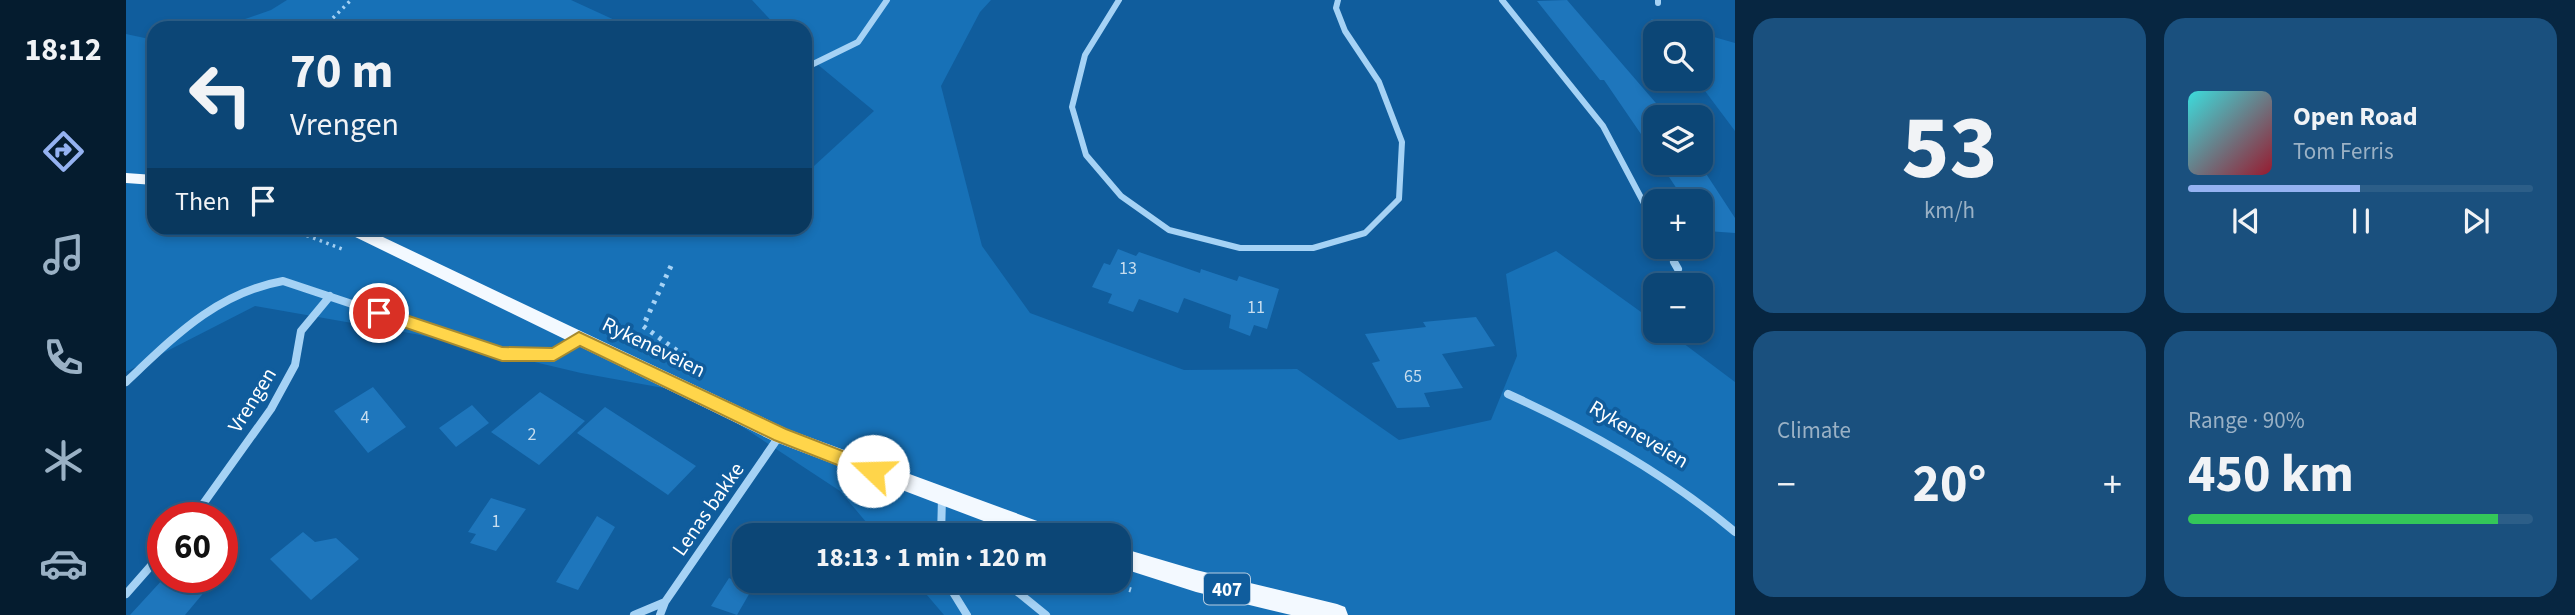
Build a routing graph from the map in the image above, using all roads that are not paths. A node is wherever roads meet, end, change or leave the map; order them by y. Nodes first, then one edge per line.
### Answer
1 (887, 0) edge
2 (1119, 0) edge
3 (1338, 0) edge
4 (1502, 0) edge
5 (812, 65) edge
6 (126, 178) edge
7 (147, 180) edge
8 (1643, 201) edge
9 (366, 235) edge
10 (1673, 259) edge
11 (1678, 269) dead end
12 (330, 296) junction
13 (579, 338) junction
14 (126, 382) edge
15 (1508, 394) dead end
16 (780, 435) junction
17 (942, 497) junction
18 (204, 502) edge
19 (941, 523) edge
20 (1015, 523) edge
21 (1735, 533) edge
22 (1131, 561) edge
23 (147, 570) edge
24 (953, 593) edge
25 (1019, 593) edge
26 (126, 594) edge
27 (665, 602) junction
28 (634, 615) edge
29 (660, 615) edge
30 (967, 615) edge
31 (1046, 615) edge
32 (1337, 615) edge

1 - 5 street
2 - 3 street
4 - 8 street
6 - 7 main road
9 - 13 main road, Rykeneveien
10 - 11 street
12 - 13 street
12 - 14 street
12 - 18 street, Vrengen
13 - 16 main road, Rykeneveien
15 - 21 street, Rykeneveien
16 - 17 main road, Rykeneveien
16 - 27 street, Lenas bakke
17 - 19 street
17 - 20 main road, Rykeneveien
22 - 32 main road, 407
23 - 26 street
24 - 30 street
25 - 31 street
27 - 28 street
27 - 29 street, Lenas bakke

